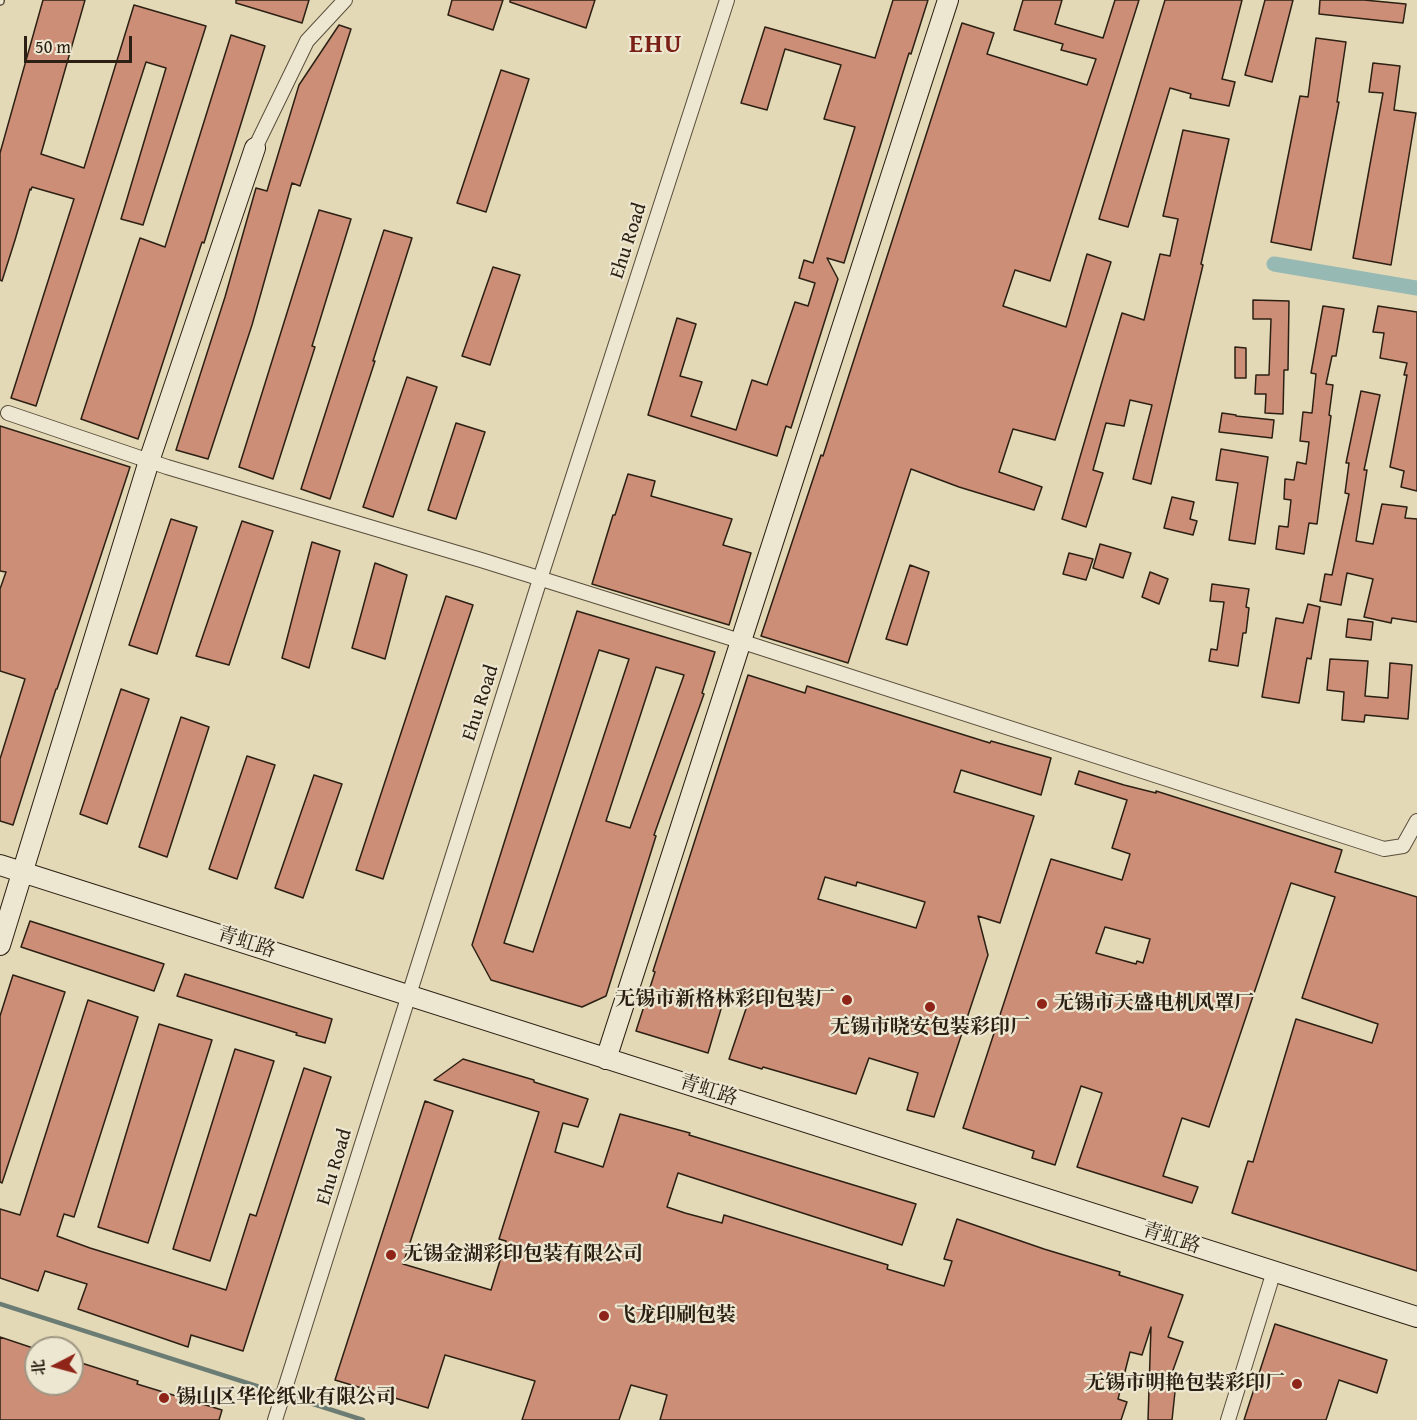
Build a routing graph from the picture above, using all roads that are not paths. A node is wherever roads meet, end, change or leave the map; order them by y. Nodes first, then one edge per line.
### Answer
1 (345, 0) edge
2 (728, 0) edge
3 (948, 0) edge
4 (255, 148) joint
5 (8, 413) dead end
6 (149, 461) junction
7 (540, 579) junction
8 (740, 640) junction
9 (1417, 821) edge
10 (0, 865) edge
11 (23, 872) junction
12 (4, 915) edge
13 (0, 945) edge
14 (409, 995) junction
15 (606, 1059) junction
16 (1274, 1271) junction
17 (1417, 1317) edge
18 (275, 1420) edge
19 (1228, 1420) edge

1 - 4 street
2 - 7 street, Ehu Road
3 - 8 street
4 - 6 street
5 - 6 street
6 - 7 street
6 - 11 street
7 - 8 street
7 - 14 street, Ehu Road
8 - 9 street
8 - 15 street
10 - 11 street, 青虹路
11 - 12 street
11 - 14 street, 青虹路
12 - 13 street
14 - 15 street, 青虹路
14 - 18 street, Ehu Road
15 - 16 street, 青虹路
16 - 17 street, 青虹路
16 - 19 street

